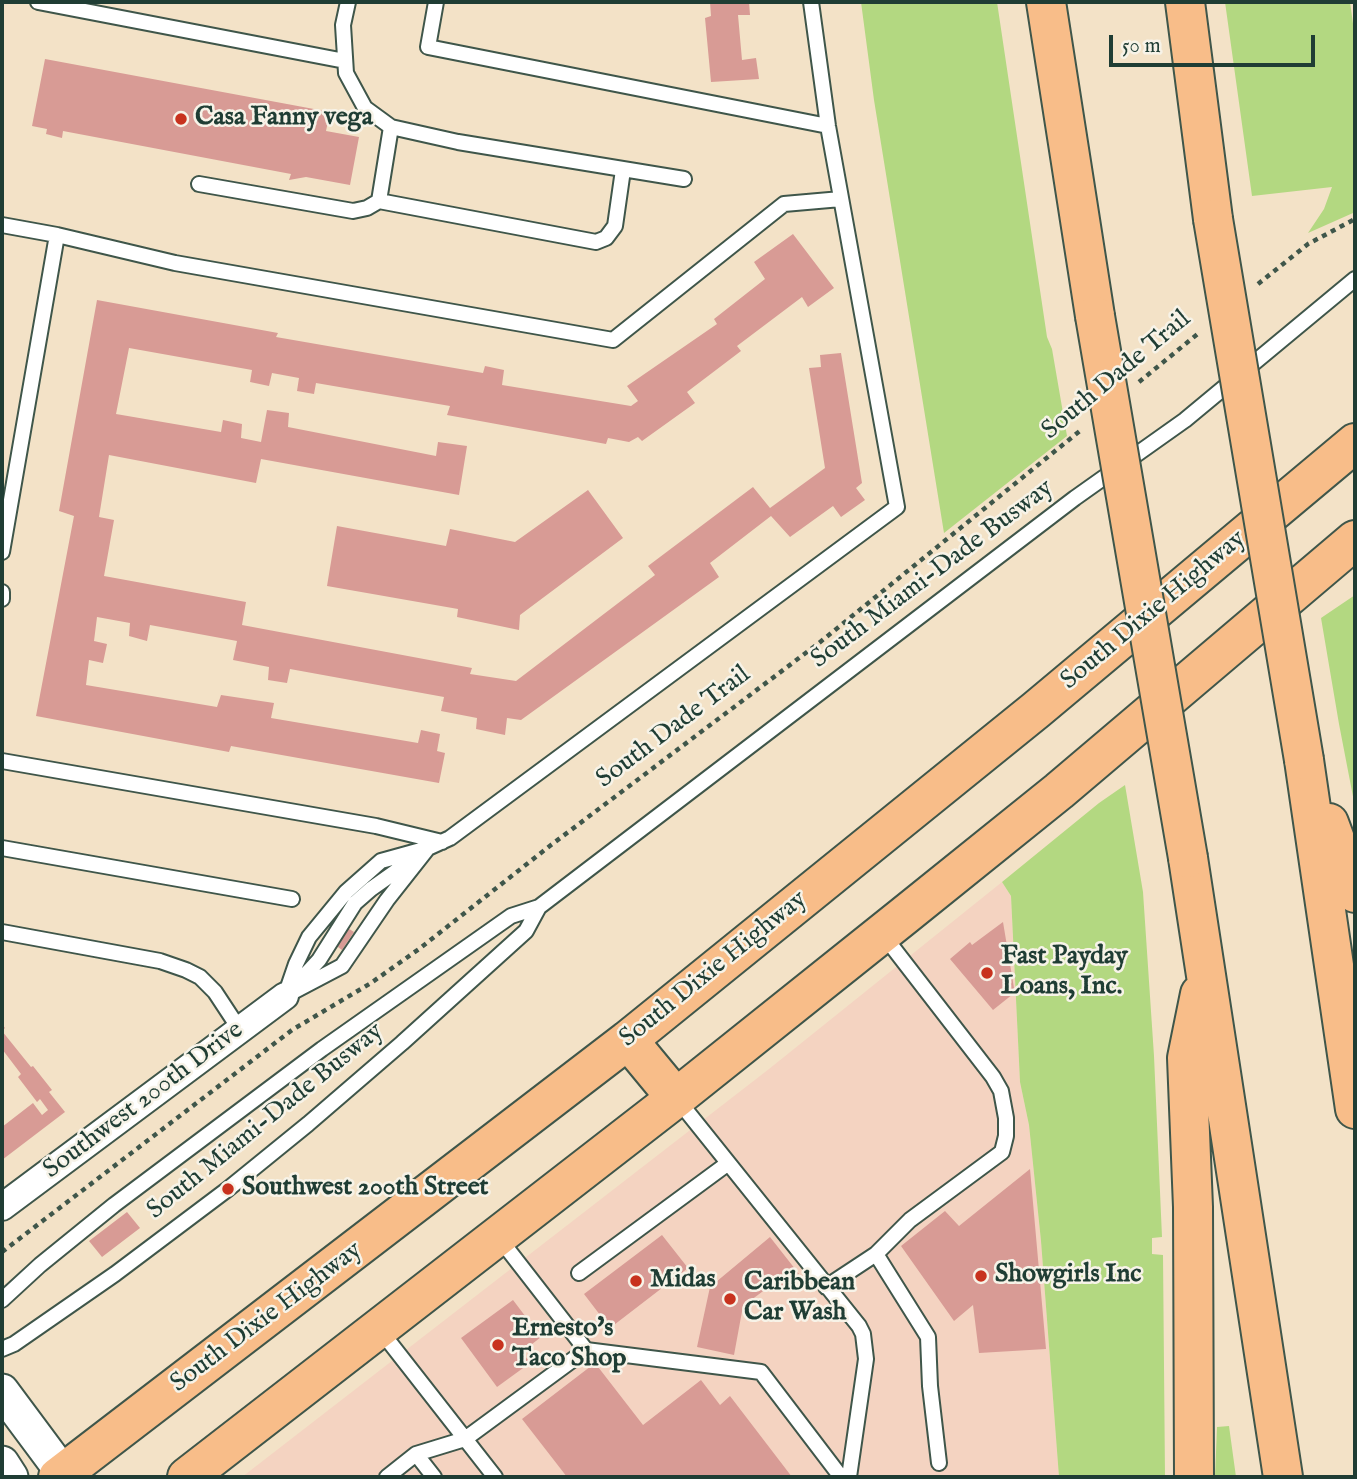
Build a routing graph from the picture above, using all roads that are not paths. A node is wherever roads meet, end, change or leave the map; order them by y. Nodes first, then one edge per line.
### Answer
1 (38, 2) edge
2 (348, 2) edge
3 (436, 2) edge
4 (811, 2) edge
5 (1046, 2) edge
6 (1185, 2) edge
7 (345, 61) junction
8 (828, 126) junction
9 (391, 127) junction
10 (623, 170) junction
11 (684, 179) dead end
12 (199, 184) dead end
13 (841, 199) junction
14 (379, 201) junction
15 (2, 225) edge
16 (57, 235) junction
17 (1355, 279) edge
18 (1355, 443) edge
19 (1355, 540) edge
20 (2, 552) edge
21 (1304, 760) junction
22 (2, 761) edge
23 (442, 842) junction
24 (2, 848) edge
25 (428, 848) junction
26 (1355, 893) edge
27 (292, 900) dead end
28 (538, 907) junction
29 (2, 932) edge
30 (882, 933) junction
31 (1205, 968) junction
32 (285, 996) junction
33 (240, 1030) junction
34 (628, 1040) junction
35 (676, 1098) junction
36 (1355, 1110) edge
37 (727, 1164) junction
38 (2, 1207) edge
39 (498, 1237) junction
40 (876, 1254) junction
41 (579, 1273) dead end
42 (826, 1287) junction
43 (2, 1300) edge
44 (379, 1329) junction
45 (2, 1349) edge
46 (586, 1350) junction
47 (2, 1391) edge
48 (465, 1439) junction
49 (416, 1454) junction
50 (2, 1463) edge
51 (939, 1463) dead end
52 (61, 1475) edge
53 (11, 1477) edge
54 (187, 1477) edge
55 (387, 1477) edge
56 (434, 1477) edge
57 (495, 1477) edge
58 (841, 1477) edge
59 (849, 1477) edge
60 (1194, 1477) edge
61 (1283, 1477) edge

1 - 7 lane
2 - 7 lane
3 - 8 lane
4 - 8 lane
5 - 31 highway, bridge
6 - 21 highway, bridge
7 - 9 lane
8 - 13 lane
9 - 10 lane
9 - 14 lane
10 - 11 lane
10 - 14 lane
12 - 14 lane
13 - 16 lane
13 - 23 lane
15 - 16 lane
16 - 20 lane
17 - 28 lane, South Miami-Dade Busway
18 - 34 highway, South Dixie Highway
19 - 30 highway
21 - 26 highway
21 - 36 highway
22 - 23 lane
23 - 25 lane
24 - 27 lane
25 - 32 lane
25 - 32 lane
28 - 43 lane, South Miami-Dade Busway
28 - 45 lane, South Miami-Dade Busway
29 - 33 lane
30 - 35 highway
30 - 40 lane
31 - 60 highway
31 - 61 highway
32 - 33 street, Southwest 200th Drive
33 - 38 street, Southwest 200th Drive
34 - 35 highway
34 - 52 highway, South Dixie Highway
35 - 37 lane
35 - 39 highway
37 - 41 lane
37 - 42 lane
39 - 44 highway
39 - 46 lane
40 - 42 lane
40 - 51 lane
42 - 59 lane
44 - 48 lane
44 - 54 highway
46 - 48 lane
46 - 58 lane
47 - 52 street
48 - 49 lane
48 - 57 lane
49 - 55 lane
49 - 56 lane
50 - 53 street

